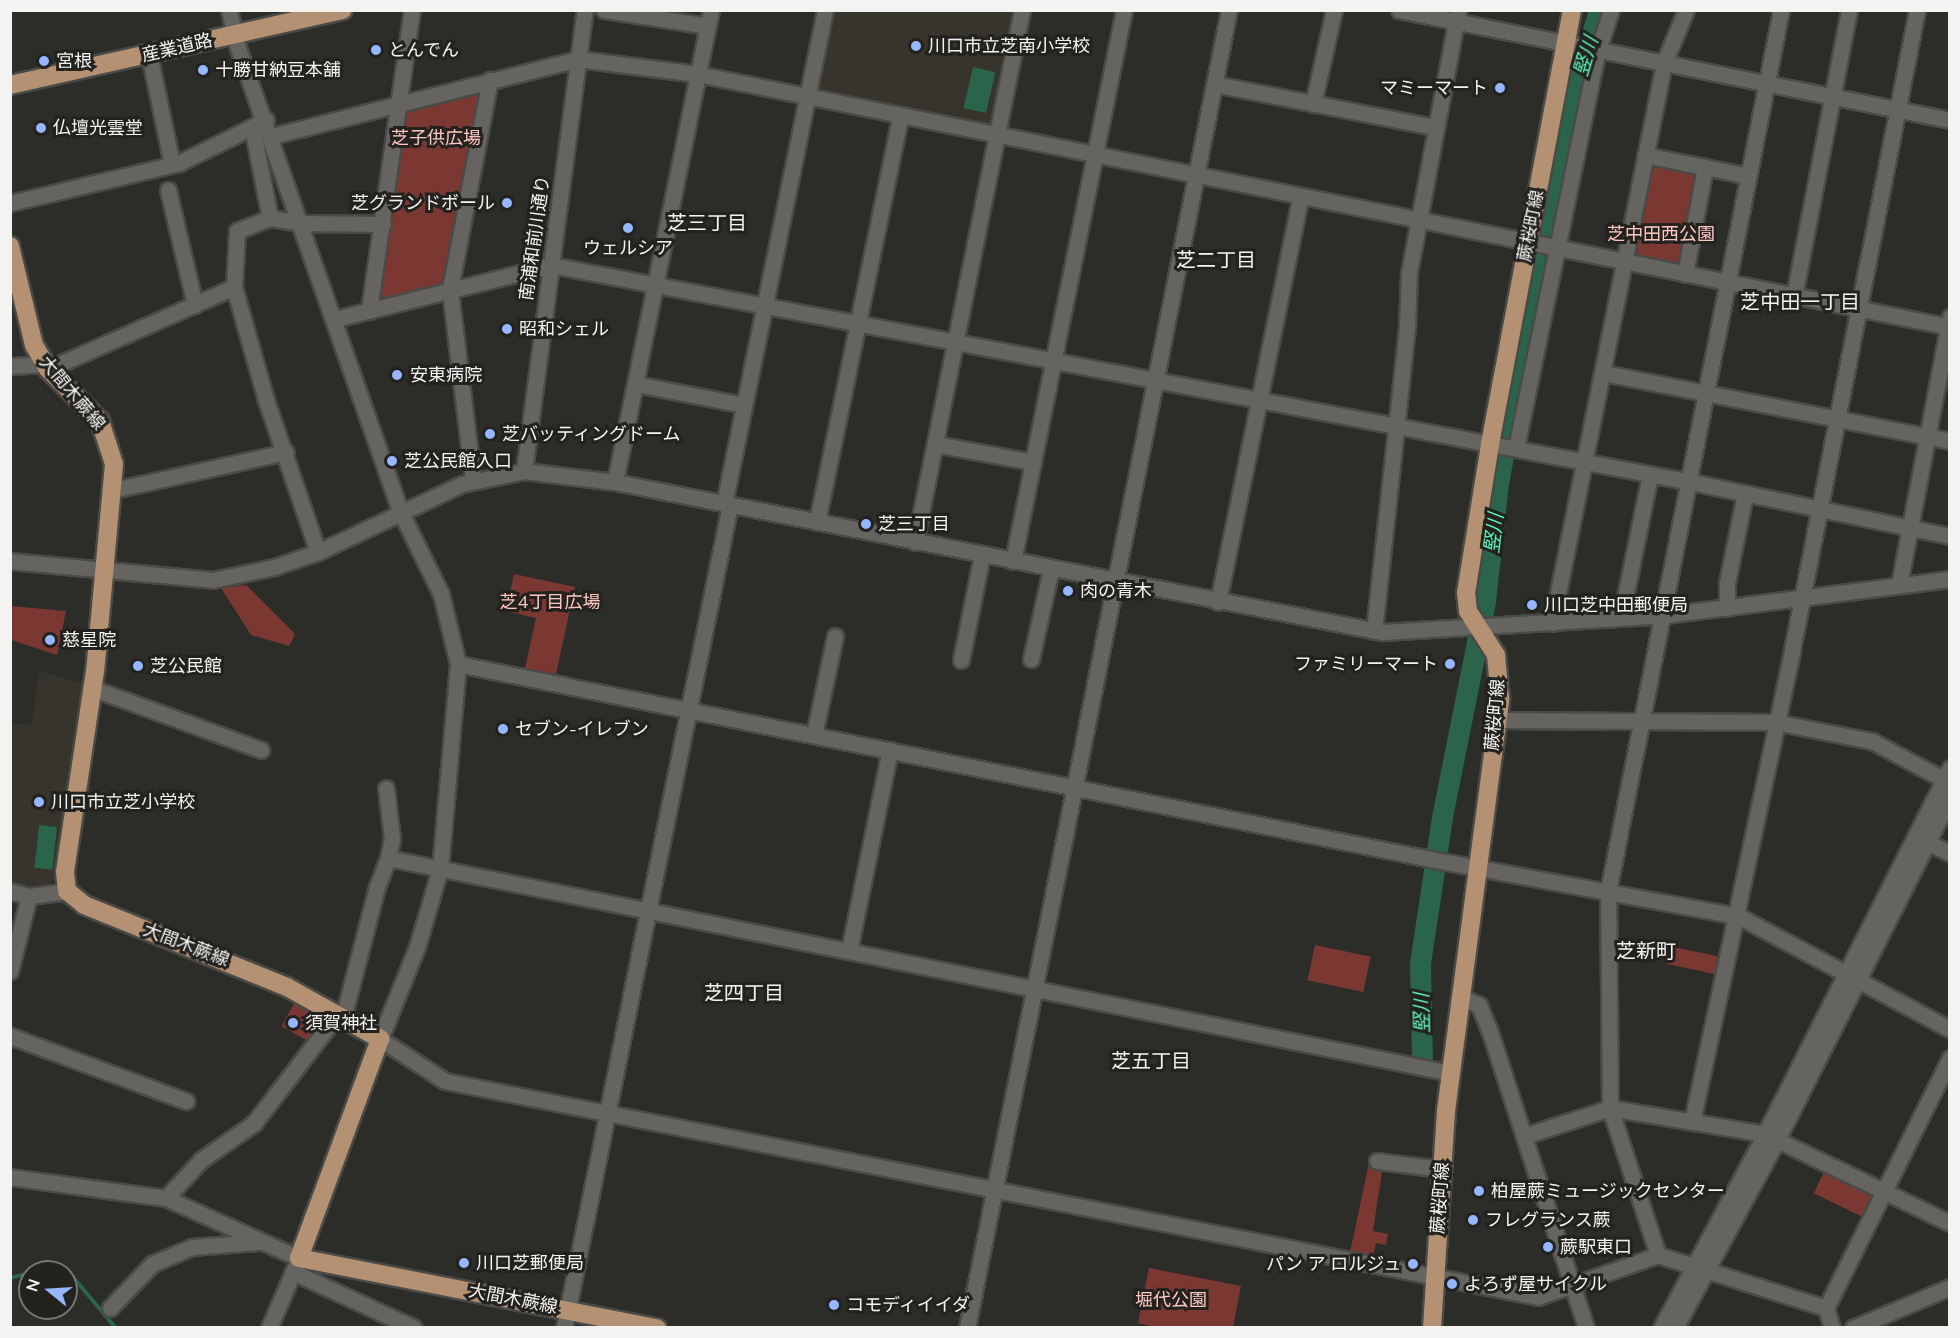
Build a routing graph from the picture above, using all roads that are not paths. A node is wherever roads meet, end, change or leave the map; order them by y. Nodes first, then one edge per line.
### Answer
1 (229, 10) edge
2 (343, 10) edge
3 (412, 10) edge
4 (585, 10) edge
5 (604, 10) edge
6 (711, 10) edge
7 (825, 10) edge
8 (1022, 10) edge
9 (1124, 10) edge
10 (1229, 10) edge
11 (1334, 10) edge
12 (1399, 10) edge
13 (1572, 10) edge
14 (1611, 10) edge
15 (1686, 10) edge
16 (1781, 10) edge
17 (1849, 10) edge
18 (1917, 10) edge
19 (1457, 17) edge
20 (708, 26) junction
21 (234, 35) junction
22 (1570, 45) junction
23 (1596, 50) junction
24 (149, 54) junction
25 (579, 59) junction
26 (1664, 63) junction
27 (698, 74) junction
28 (490, 80) junction
29 (1768, 83) junction
30 (1215, 84) junction
31 (10, 85) edge
32 (1833, 96) junction
33 (807, 97) junction
34 (398, 102) junction
35 (1313, 104) junction
36 (1897, 110) junction
37 (900, 116) junction
38 (1950, 120) edge
39 (259, 124) junction
40 (1435, 127) junction
41 (272, 136) junction
42 (997, 136) junction
43 (1645, 155) junction
44 (1094, 156) junction
45 (172, 164) junction
46 (1705, 167) junction
47 (1748, 176) junction
48 (1196, 177) junction
49 (168, 190) dead end
50 (1300, 198) junction
51 (10, 203) edge
52 (270, 218) junction
53 (1418, 222) junction
54 (302, 223) junction
55 (383, 224) junction
56 (1530, 243) junction
57 (10, 246) edge
58 (1553, 248) junction
59 (1624, 262) junction
60 (551, 265) junction
61 (1685, 274) junction
62 (1728, 283) junction
63 (656, 284) junction
64 (234, 287) junction
65 (450, 289) junction
66 (1794, 296) junction
67 (764, 304) junction
68 (195, 305) junction
69 (1859, 308) junction
70 (369, 311) junction
71 (335, 319) junction
72 (858, 322) junction
73 (1949, 323) edge
74 (956, 341) junction
75 (1053, 359) junction
76 (10, 366) edge
77 (47, 366) junction
78 (1604, 373) junction
79 (1156, 379) junction
80 (636, 384) junction
81 (1706, 391) junction
82 (1259, 399) junction
83 (744, 405) junction
84 (1836, 418) junction
85 (1397, 426) junction
86 (1925, 436) junction
87 (1950, 441) edge
88 (935, 444) junction
89 (1503, 446) junction
90 (286, 452) junction
91 (1033, 462) junction
92 (1585, 462) junction
93 (524, 471) junction
94 (1650, 474) junction
95 (473, 480) junction
96 (615, 482) junction
97 (1691, 482) junction
98 (113, 490) junction
99 (1746, 494) junction
100 (727, 504) junction
101 (1818, 510) junction
102 (401, 513) junction
103 (817, 522) junction
104 (1908, 528) junction
105 (1950, 536) edge
106 (915, 542) junction
107 (318, 552) junction
108 (982, 555) junction
109 (10, 561) edge
110 (1013, 561) junction
111 (1051, 568) junction
112 (106, 570) junction
113 (1950, 579) edge
114 (1116, 581) junction
115 (1899, 585) junction
116 (1801, 597) junction
117 (1218, 602) junction
118 (1727, 608) junction
119 (1665, 615) junction
120 (1621, 617) junction
121 (1552, 623) junction
122 (1479, 627) junction
123 (1374, 632) junction
124 (835, 636) dead end
125 (1031, 659) dead end
126 (961, 660) dead end
127 (458, 664) junction
128 (92, 688) junction
129 (688, 710) junction
130 (1497, 720) junction
131 (1641, 720) junction
132 (1776, 722) junction
133 (814, 735) junction
134 (261, 750) dead end
135 (890, 750) junction
136 (1948, 777) edge
137 (1075, 787) junction
138 (386, 788) dead end
139 (1950, 797) edge
140 (1927, 842) junction
141 (1950, 853) edge
142 (388, 858) junction
143 (1477, 867) junction
144 (440, 868) junction
145 (10, 891) edge
146 (67, 891) junction
147 (1608, 892) junction
148 (29, 896) junction
149 (648, 910) junction
150 (1738, 916) junction
151 (849, 951) junction
152 (10, 970) edge
153 (1853, 976) junction
154 (1035, 989) junction
155 (1461, 998) junction
156 (340, 1016) junction
157 (1950, 1029) edge
158 (10, 1036) edge
159 (380, 1039) junction
160 (1950, 1058) edge
161 (1450, 1073) junction
162 (186, 1101) dead end
163 (1610, 1108) junction
164 (608, 1113) junction
165 (1692, 1122) junction
166 (1524, 1136) junction
167 (1772, 1136) junction
168 (1377, 1161) dead end
169 (1441, 1169) junction
170 (10, 1177) edge
171 (1884, 1189) junction
172 (994, 1190) junction
173 (166, 1198) junction
174 (1950, 1223) edge
175 (258, 1242) junction
176 (1658, 1255) junction
177 (296, 1265) junction
178 (1700, 1268) junction
179 (1435, 1278) junction
180 (1572, 1284) junction
181 (1950, 1287) edge
182 (110, 1308) dead end
183 (1826, 1308) junction
184 (566, 1319) edge
185 (1862, 1326) edge
186 (269, 1328) edge
187 (414, 1328) edge
188 (657, 1328) edge
189 (967, 1328) edge
190 (1432, 1328) edge
191 (1586, 1328) edge
192 (1661, 1328) edge
193 (1675, 1328) edge
194 (1832, 1328) edge

1 - 21 street
2 - 21 main road, 産業道路
3 - 34 street
4 - 25 street, 南浦和前川通り
5 - 20 street
6 - 20 street
7 - 33 street
8 - 42 street
9 - 44 street
10 - 30 street
11 - 35 street
12 - 19 street
13 - 22 main road, 蕨桜町線
14 - 23 street
15 - 26 street
16 - 29 street
17 - 32 street
18 - 36 street
19 - 22 street
19 - 40 street
20 - 27 street
21 - 24 main road, 産業道路
21 - 39 street
22 - 23 street
22 - 56 main road, 蕨桜町線
23 - 26 street
23 - 58 street
24 - 31 main road, 産業道路
24 - 45 street
25 - 27 street
25 - 28 street
25 - 60 street, 南浦和前川通り
26 - 29 street
26 - 43 street
27 - 33 street
27 - 63 street
28 - 34 street
28 - 65 street
29 - 32 street
29 - 47 street
30 - 35 street
30 - 48 street
32 - 36 street
32 - 66 street
33 - 37 street
33 - 67 street
34 - 41 street
34 - 55 street
35 - 40 street
36 - 38 street
36 - 69 street
37 - 42 street
37 - 72 street
39 - 41 street
39 - 45 street
39 - 52 street
40 - 53 street
41 - 54 street
42 - 44 street
42 - 74 street
43 - 46 street
43 - 59 street
44 - 48 street
44 - 75 street
45 - 51 street
46 - 47 street
46 - 61 street
47 - 62 street
48 - 50 street
48 - 79 street
49 - 68 street
50 - 53 street
50 - 82 street
52 - 54 street
52 - 64 street
53 - 56 street
53 - 85 street
54 - 55 street
54 - 71 street
55 - 70 street
56 - 58 street
56 - 89 main road, 蕨桜町線
57 - 77 main road, 大間木蕨線
58 - 59 street
58 - 89 street
59 - 61 street
59 - 78 street
60 - 63 street
60 - 65 street
60 - 93 street, 南浦和前川通り
61 - 62 street
62 - 66 street
62 - 81 street
63 - 67 street
63 - 80 street
64 - 68 street
64 - 90 street
65 - 70 street
65 - 95 street
66 - 69 street
67 - 72 street
67 - 83 street
68 - 77 street
69 - 73 street
69 - 84 street
70 - 71 street
71 - 102 street
72 - 74 street
72 - 103 street
73 - 86 street
74 - 75 street
74 - 88 street
75 - 79 street
75 - 91 street
76 - 77 street
77 - 98 main road, 大間木蕨線
78 - 81 street
78 - 92 street
79 - 82 street
79 - 114 street
80 - 83 street
80 - 96 street
81 - 84 street
81 - 97 street
82 - 85 street
82 - 117 street
83 - 100 street
84 - 86 street
84 - 101 street
85 - 89 street
85 - 123 street
86 - 87 street
86 - 104 street
88 - 91 street
88 - 106 street
89 - 92 street
89 - 122 main road, 蕨桜町線
90 - 98 street
90 - 107 street
91 - 110 street
92 - 94 street
92 - 121 street
93 - 95 street
93 - 96 street
94 - 97 street
94 - 120 street
95 - 102 street
96 - 100 street
97 - 99 street
97 - 119 street
98 - 112 main road, 大間木蕨線
99 - 101 street
99 - 118 street
100 - 103 street
100 - 129 street
101 - 104 street
101 - 116 street
102 - 107 street
102 - 127 street
103 - 106 street
104 - 105 street
104 - 115 street
106 - 108 street
107 - 112 street
108 - 110 street
108 - 126 street
109 - 112 street
110 - 111 street
111 - 114 street
111 - 125 street
112 - 128 main road, 大間木蕨線
113 - 115 street
114 - 117 street
114 - 137 street
115 - 116 street
116 - 118 street
116 - 132 street
117 - 123 street
118 - 119 street
119 - 120 street
119 - 131 street
120 - 121 street
121 - 122 street
122 - 123 street
122 - 130 main road, 蕨桜町線
124 - 133 street
127 - 129 street
127 - 144 street
128 - 134 street
128 - 146 main road, 大間木蕨線
129 - 133 street
129 - 149 street
130 - 131 street
130 - 143 main road, 蕨桜町線
131 - 132 street
131 - 147 street
132 - 136 street
132 - 150 street
133 - 135 street
135 - 137 street
135 - 151 street
136 - 153 street
137 - 143 street
137 - 154 street
138 - 142 street
139 - 140 street
140 - 141 street
140 - 153 street
142 - 144 street
142 - 156 street
143 - 147 street
143 - 155 main road, 蕨桜町線
144 - 149 street
144 - 159 street
145 - 148 street
146 - 148 street
146 - 156 main road, 大間木蕨線
147 - 150 street
147 - 163 street
148 - 152 street
149 - 151 street
149 - 164 street
150 - 153 street
150 - 165 street
151 - 154 street
153 - 157 street
153 - 167 street
154 - 161 street
154 - 172 street
155 - 161 main road, 蕨桜町線
155 - 166 street
156 - 159 main road, 大間木蕨線
156 - 173 street
158 - 162 street
159 - 164 street
159 - 177 main road
160 - 171 street
161 - 169 main road, 蕨桜町線
163 - 165 street
163 - 166 street
163 - 176 street
164 - 172 street
164 - 184 street
165 - 167 street
166 - 180 street
167 - 171 street
167 - 178 street
168 - 169 street
169 - 179 main road, 蕨桜町線
170 - 173 street
171 - 174 street
171 - 183 street
172 - 179 street
172 - 189 street
173 - 175 street
175 - 177 street
175 - 182 street
176 - 178 street
176 - 180 street
177 - 184 main road, 大間木蕨線
177 - 186 street
177 - 187 street
178 - 183 street
178 - 192 street
178 - 193 street
179 - 180 street
179 - 190 main road, 蕨桜町線
180 - 191 street
181 - 185 street
183 - 194 street
184 - 188 main road, 大間木蕨線

